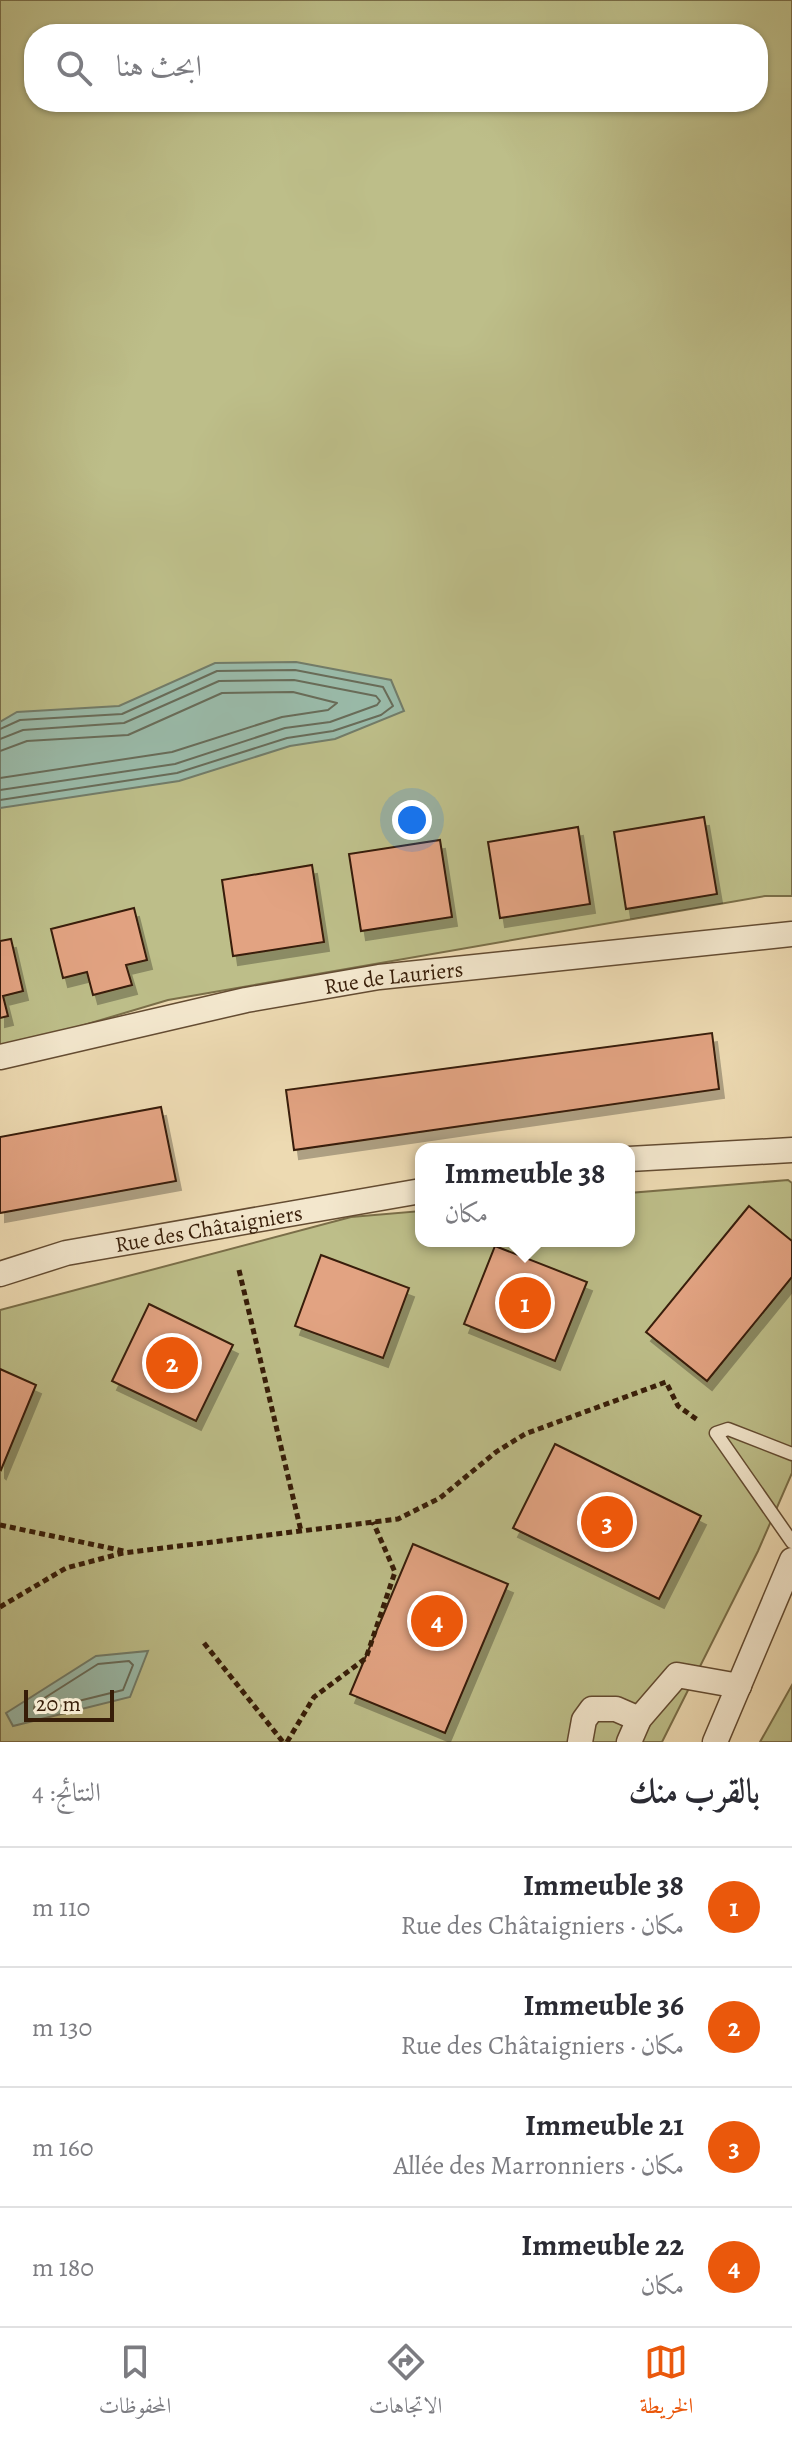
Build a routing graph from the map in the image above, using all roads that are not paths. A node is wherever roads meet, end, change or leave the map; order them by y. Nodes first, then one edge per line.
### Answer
1 (792, 934) edge
2 (0, 1057) edge
3 (790, 1152) edge
4 (635, 1159) edge
5 (415, 1192) edge
6 (0, 1274) edge
7 (792, 1454) edge
8 (792, 1542) edge
9 (792, 1560) edge
10 (739, 1686) junction
11 (639, 1719) junction
12 (580, 1742) edge
13 (629, 1742) edge
14 (715, 1742) edge

1 - 2 street, Rue de Lauriers
3 - 4 street
5 - 6 street, Rue des Châtaigniers
7 - 8 lane
9 - 10 street
10 - 11 street
10 - 14 street
11 - 12 street
11 - 13 street

